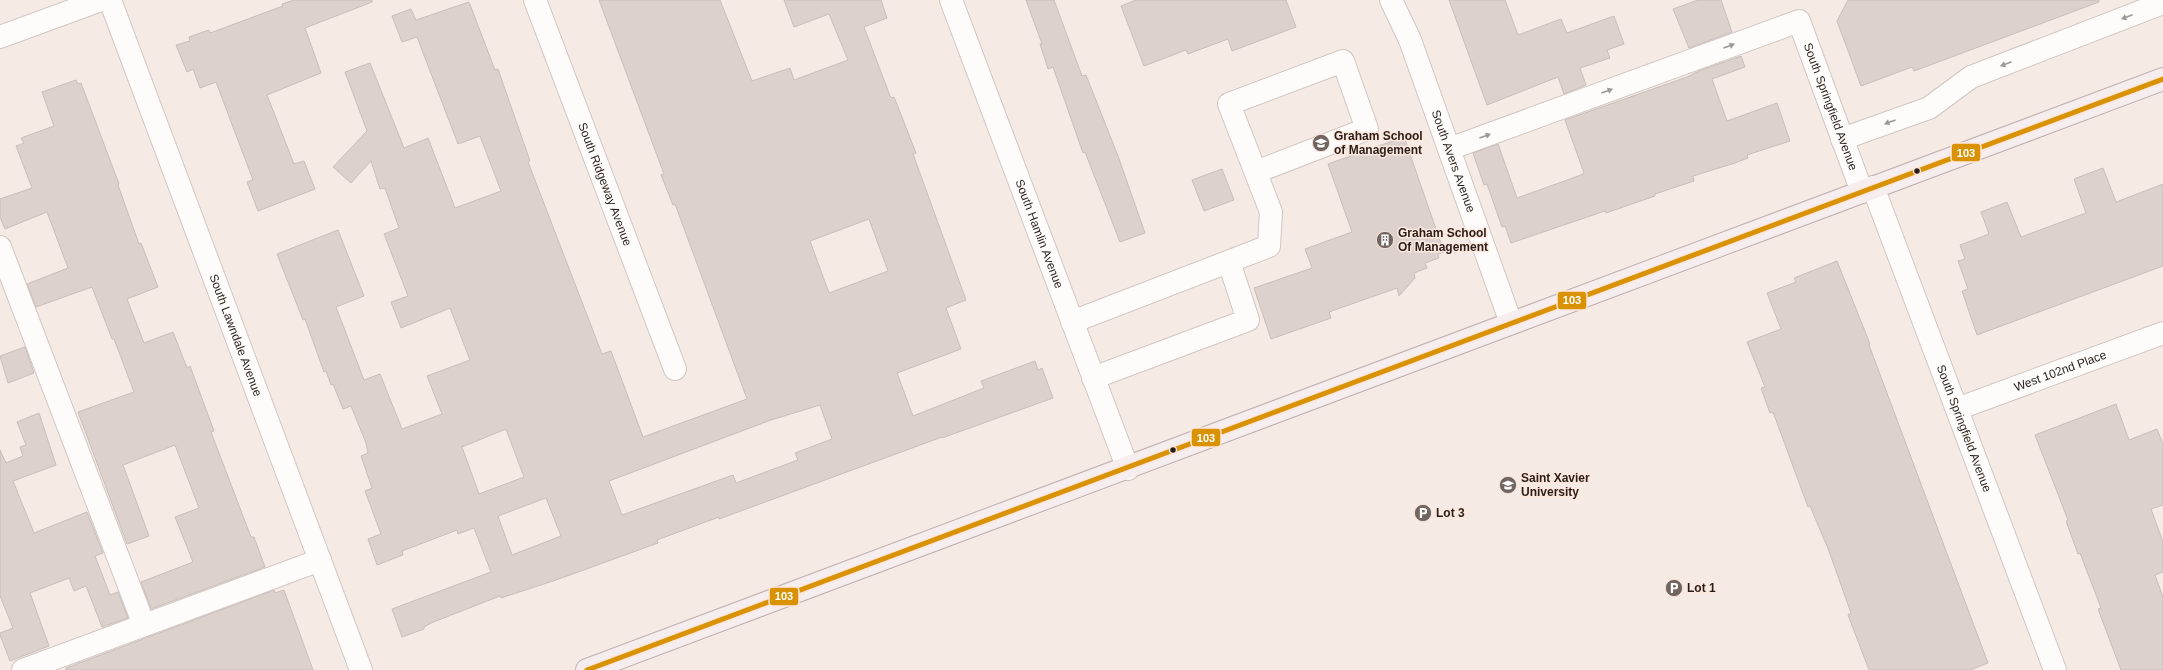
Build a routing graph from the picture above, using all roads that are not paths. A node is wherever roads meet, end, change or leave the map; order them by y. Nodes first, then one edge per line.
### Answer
1 (101, 0) edge
2 (110, 0) edge
3 (535, 0) edge
4 (951, 0) edge
5 (1391, 0) edge
6 (2163, 3) edge
7 (0, 37) edge
8 (2163, 79) edge
9 (1842, 139) junction
10 (1449, 149) junction
11 (1256, 172) junction
12 (1868, 190) junction
13 (0, 247) edge
14 (1229, 262) junction
15 (1072, 322) junction
16 (1511, 323) junction
17 (2163, 333) edge
18 (676, 369) dead end
19 (1093, 378) junction
20 (1957, 409) junction
21 (1128, 469) junction
22 (320, 560) junction
23 (144, 625) junction
24 (23, 670) edge
25 (361, 670) edge
26 (587, 670) edge
27 (2055, 670) edge

1 - 7 street
2 - 22 street, South Lawndale Avenue
3 - 18 street, South Ridgeway Avenue
4 - 15 street, South Hamlin Avenue
5 - 10 street, South Avers Avenue
6 -> 9 street
8 - 12 main road
10 -> 9 street, South Springfield Avenue
9 - 12 street, South Springfield Avenue
10 - 16 street, South Avers Avenue
11 - 11 street
11 - 14 street
12 - 16 main road
12 - 20 street, South Springfield Avenue
13 - 23 street
14 - 15 street
14 - 19 street
15 - 19 street, South Hamlin Avenue
16 - 21 main road
17 - 20 street, West 102nd Place
19 - 21 street, South Hamlin Avenue
20 - 27 street, South Springfield Avenue
21 - 26 main road
22 - 23 street
22 - 25 street, South Lawndale Avenue
23 - 24 street

